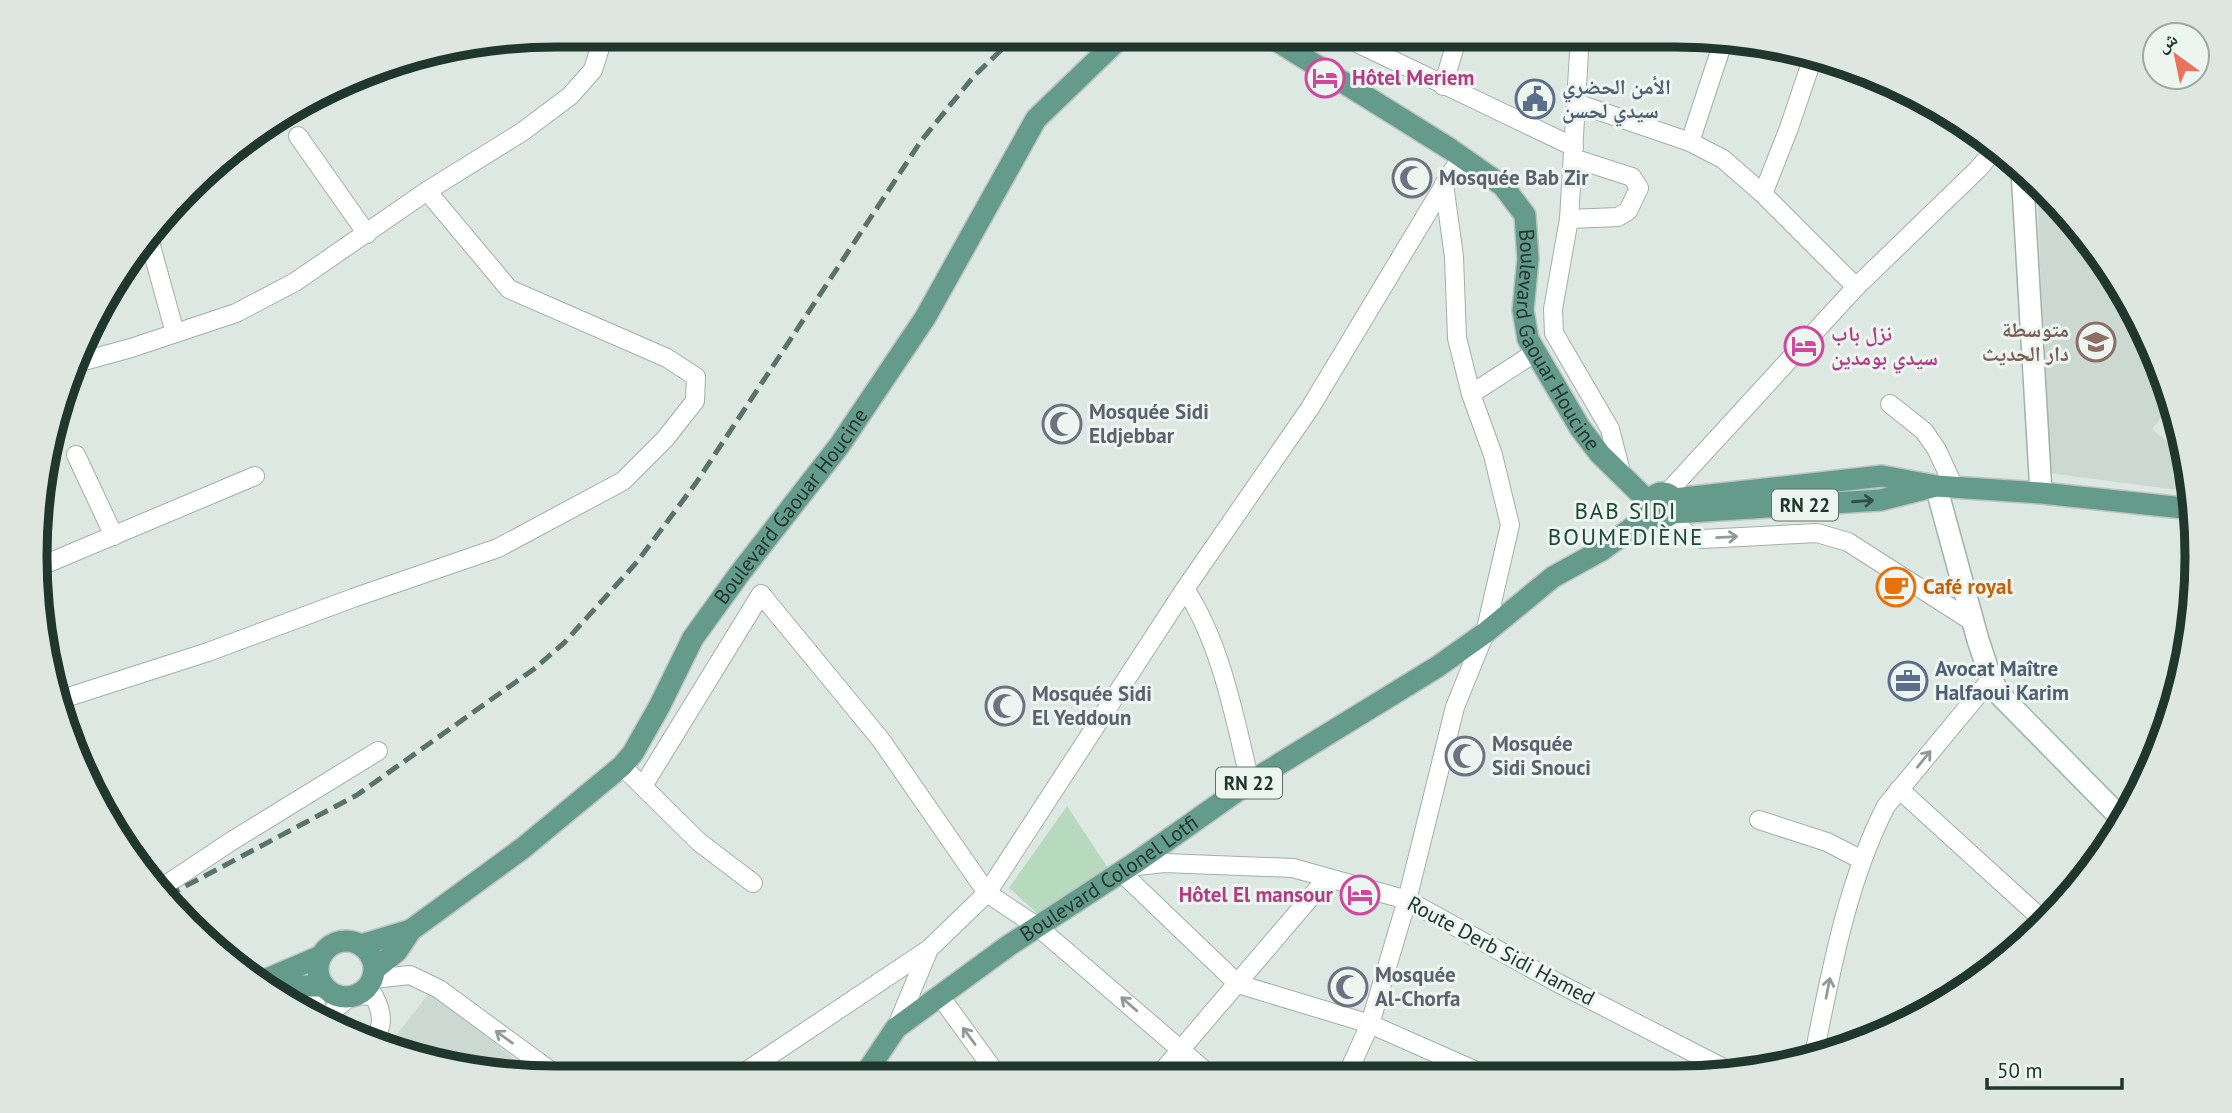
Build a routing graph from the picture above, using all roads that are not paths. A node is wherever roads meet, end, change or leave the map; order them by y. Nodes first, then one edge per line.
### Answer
1 (600, 47) edge
2 (1111, 47) edge
3 (1286, 47) edge
4 (1365, 47) edge
5 (1455, 47) edge
6 (1579, 47) edge
7 (1720, 49) edge
8 (1810, 66) edge
9 (1443, 86) junction
10 (1576, 103) junction
11 (298, 136) dead end
12 (1690, 142) junction
13 (1573, 153) junction
14 (1990, 155) edge
15 (1461, 157) junction
16 (1444, 184) junction
17 (2023, 184) edge
18 (427, 191) junction
19 (1763, 194) junction
20 (1569, 219) junction
21 (366, 234) junction
22 (152, 246) edge
23 (1856, 287) junction
24 (175, 333) junction
25 (1536, 352) junction
26 (87, 360) edge
27 (1471, 394) junction
28 (1890, 404) dead end
29 (76, 455) dead end
30 (255, 476) dead end
31 (1622, 476) junction
32 (1945, 486) junction
33 (2041, 493) junction
34 (1663, 507) junction
35 (2182, 508) edge
36 (114, 536) junction
37 (47, 563) edge
38 (1185, 589) junction
39 (1973, 622) junction
40 (1485, 633) junction
41 (1991, 679) junction
42 (68, 697) edge
43 (378, 751) dead end
44 (622, 766) junction
45 (1250, 782) junction
46 (643, 786) junction
47 (1899, 789) junction
48 (2116, 813) edge
49 (1759, 820) dead end
50 (1863, 860) junction
51 (1125, 869) junction
52 (1327, 878) junction
53 (753, 883) dead end
54 (167, 884) edge
55 (986, 893) junction
56 (1407, 900) junction
57 (2038, 915) edge
58 (1038, 927) junction
59 (411, 930) junction
60 (361, 945) junction
61 (929, 949) junction
62 (321, 956) junction
63 (374, 974) junction
64 (271, 978) edge
65 (1238, 984) junction
66 (324, 986) junction
67 (290, 989) edge
68 (349, 996) junction
69 (940, 996) junction
70 (316, 1005) edge
71 (331, 1013) edge
72 (1370, 1024) junction
73 (896, 1028) junction
74 (378, 1033) edge
75 (1816, 1045) edge
76 (1181, 1049) junction
77 (1716, 1064) edge
78 (543, 1066) edge
79 (754, 1066) edge
80 (871, 1066) edge
81 (991, 1066) edge
82 (1167, 1066) edge
83 (1200, 1066) edge
84 (1351, 1066) edge
85 (1465, 1066) edge

1 - 18 street
2 - 44 main road, Boulevard Gaouar Houcine
3 - 15 main road, Boulevard Gaouar Houcine
4 - 9 street
5 - 9 street
6 - 10 street
7 - 12 street
8 - 19 street
9 - 13 street
10 - 12 street
10 - 13 street
11 - 21 street
12 - 19 street
13 - 20 street
13 - 20 street
14 - 23 street
15 - 16 street
15 - 25 main road, Boulevard Gaouar Houcine
16 - 27 street
16 - 38 street
17 - 33 main road
18 - 21 street
18 - 42 street
19 - 23 street
20 - 31 street
21 - 24 street
22 - 24 street
23 - 34 street
24 - 26 street
25 - 27 street
25 - 31 main road, Boulevard Gaouar Houcine
27 - 40 street
28 - 32 street
29 - 36 street
30 - 36 street
31 - 34 main road, Boulevard Gaouar Houcine
32 - 33 main road, RN 22
32 - 34 main road, RN 22
32 - 39 main road
33 - 35 main road, RN 22
34 -> 39 street
34 - 40 main road, Boulevard Colonel Lotfi / RN 22
36 - 37 street
38 - 45 street
38 - 55 street
39 - 41 main road
40 - 45 main road, Boulevard Colonel Lotfi / RN 22
40 - 56 street
47 -> 41 street
41 - 48 main road
43 - 54 street
44 - 46 street
44 - 59 main road, Boulevard Gaouar Houcine
45 - 51 main road, Boulevard Colonel Lotfi / RN 22
46 - 53 street
46 - 55 street
47 - 50 street
47 - 57 street
49 - 50 street
75 -> 50 street
51 - 52 street, Route Derb Sidi Hamed
51 - 58 main road, Boulevard Colonel Lotfi / RN 22
51 - 65 street
52 - 56 street, Route Derb Sidi Hamed
52 - 65 street
55 - 58 street
55 - 61 street
56 - 72 street
56 - 77 street, Route Derb Sidi Hamed
58 - 69 main road, Boulevard Colonel Lotfi / RN 22
76 -> 58 street
59 - 60 main road
59 - 63 main road
60 - 62 main road
60 - 63 main road
61 - 73 street
61 - 79 street
62 - 64 main road
62 - 66 main road
63 - 68 main road
78 -> 63 street
65 - 72 street
65 - 76 street
66 - 67 main road
66 - 68 main road
67 - 70 street
68 - 71 street
68 - 74 street
69 - 73 main road, Boulevard Colonel Lotfi / RN 22
81 -> 69 street
72 - 84 street
72 - 85 street
73 - 80 main road, Boulevard Colonel Lotfi / RN 22
76 - 82 street
76 - 83 street

